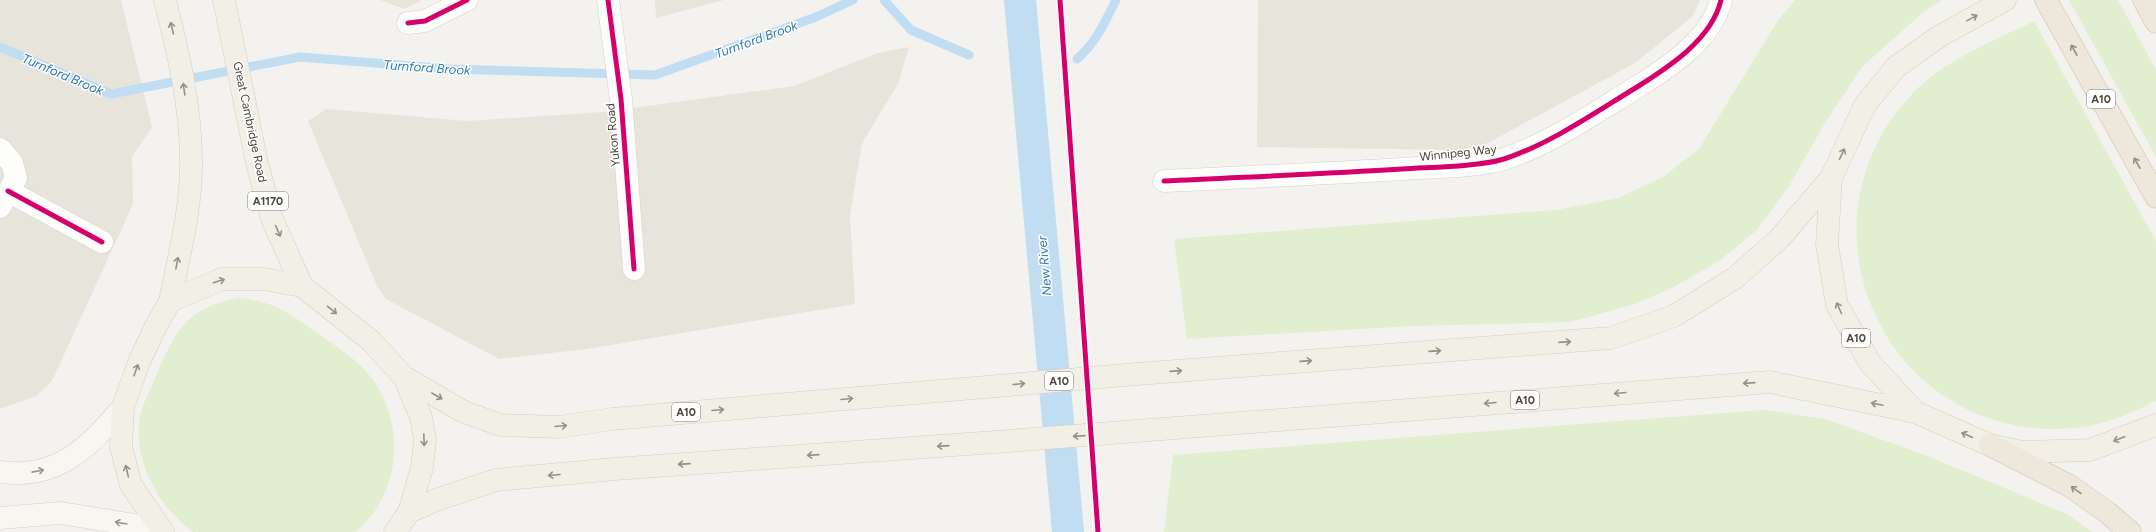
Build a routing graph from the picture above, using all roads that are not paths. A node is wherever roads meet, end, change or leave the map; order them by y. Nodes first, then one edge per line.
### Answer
1 (165, 0) edge
2 (224, 0) edge
3 (467, 0) edge
4 (608, 0) edge
5 (1721, 0) edge
6 (2005, 0) edge
7 (2046, 0) edge
8 (2144, 0) edge
9 (2156, 22) edge
10 (408, 23) dead end
11 (0, 150) edge
12 (1831, 178) junction
13 (1164, 181) dead end
14 (2156, 198) edge
15 (4, 199) edge
16 (102, 242) dead end
17 (634, 270) dead end
18 (302, 286) junction
19 (170, 301) junction
20 (404, 377) junction
21 (123, 406) junction
22 (1915, 412) junction
23 (2156, 425) edge
24 (1990, 445) junction
25 (0, 472) edge
26 (409, 512) junction
27 (0, 518) edge
28 (161, 531) edge
29 (395, 532) edge
30 (2130, 532) edge

19 -> 1 main road
2 -> 18 main road, Great Cambridge Road / A1170
3 - 10 street
4 - 17 street, Yukon Road
5 - 13 street, Winnipeg Way
12 -> 6 main road, A10
14 -> 7 highway, A10
8 - 9 highway
11 - 15 street
20 -> 12 main road, A10
22 -> 12 main road, A10
15 - 16 street
19 -> 18 main road
18 -> 20 main road
21 -> 19 main road
20 -> 26 main road
25 -> 21 main road
28 -> 21 main road
24 -> 22 main road, A10
22 -> 26 main road, A10
23 -> 24 main road, A10
30 -> 24 highway
26 - 29 main road
28 -> 27 main road

